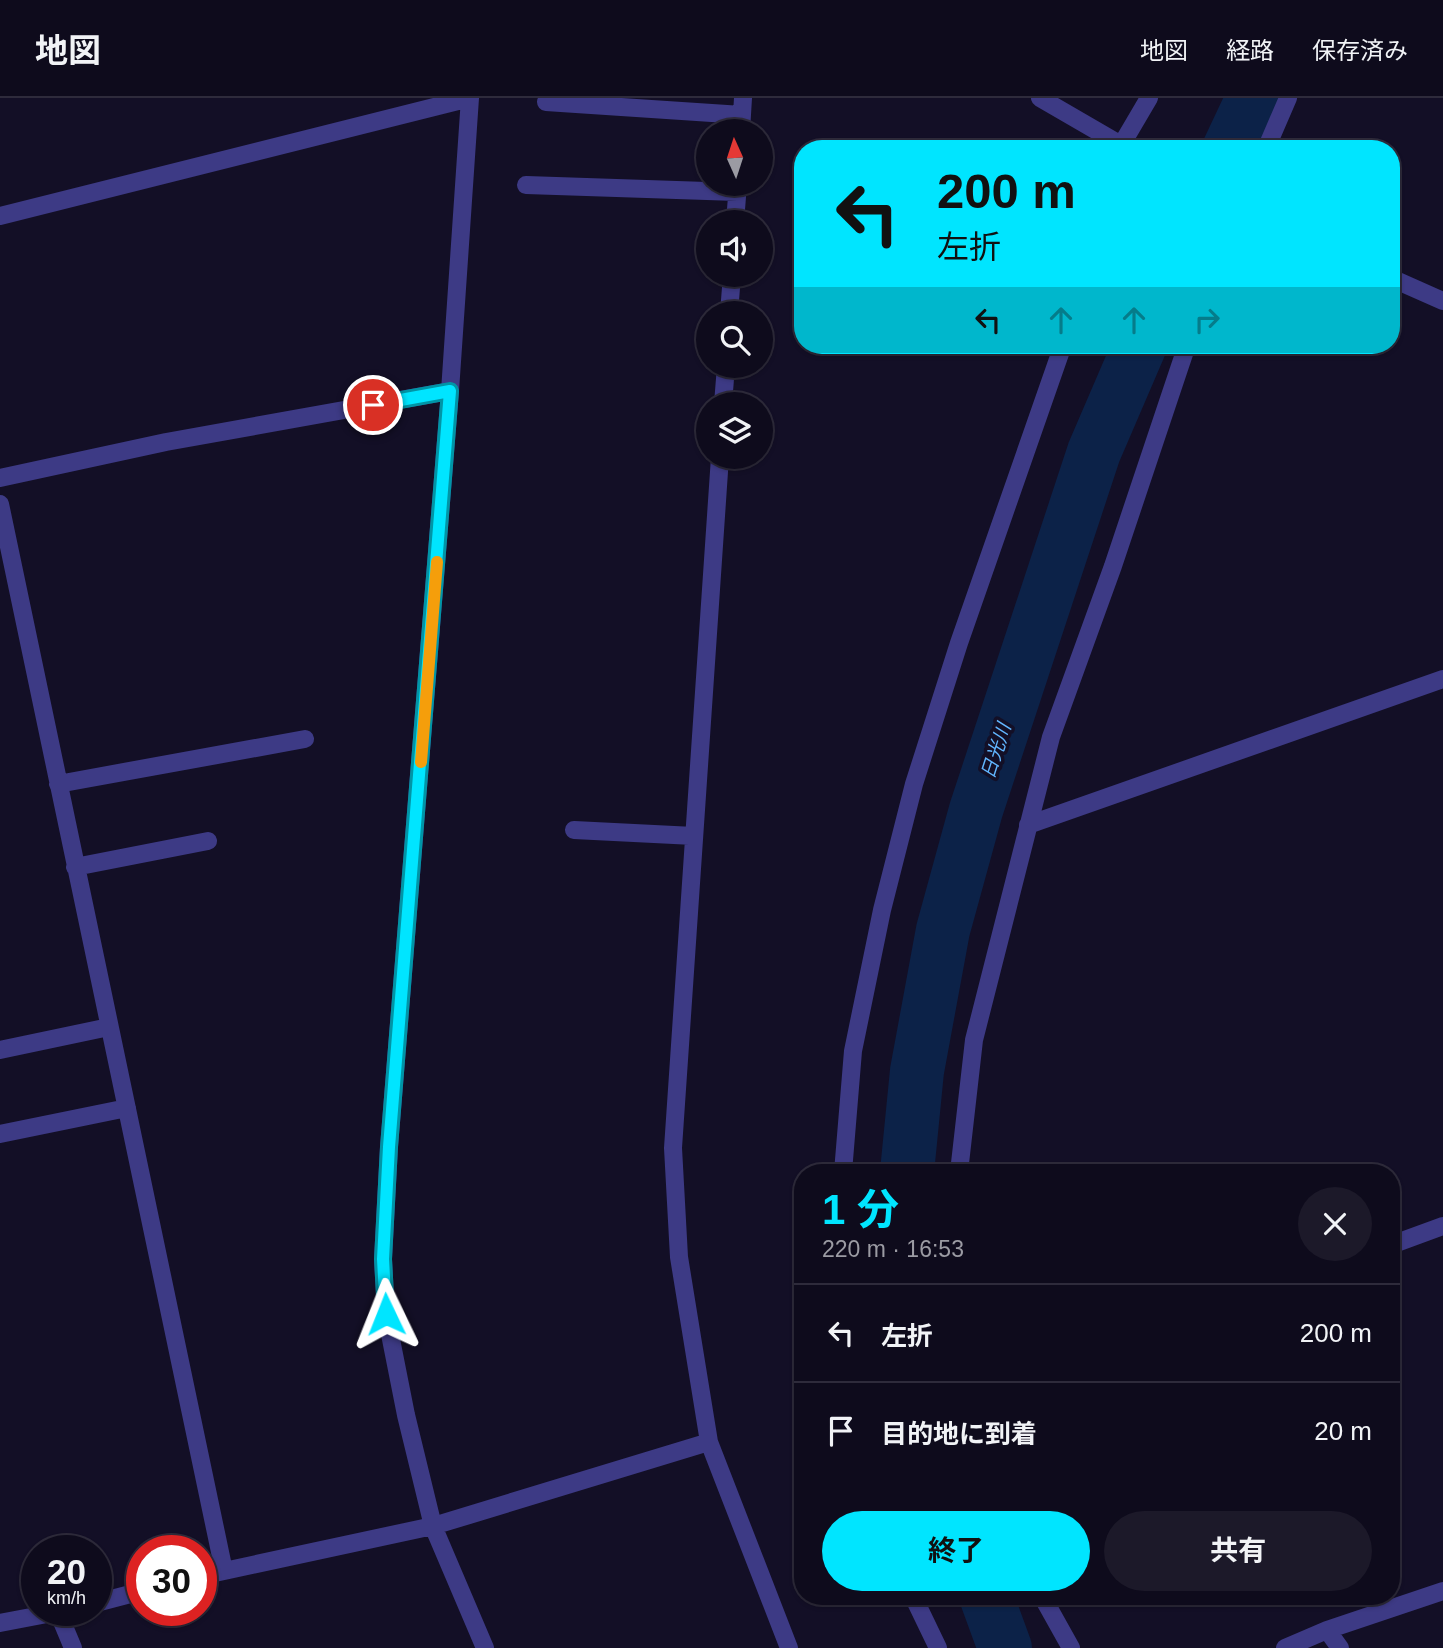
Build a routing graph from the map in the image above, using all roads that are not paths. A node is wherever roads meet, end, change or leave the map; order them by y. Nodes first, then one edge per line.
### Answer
1 (470, 98) edge
2 (1040, 98) edge
3 (1149, 98) edge
4 (1288, 98) edge
5 (546, 102) dead end
6 (742, 115) edge
7 (1110, 140) edge
8 (1126, 140) edge
9 (1269, 140) edge
10 (526, 185) dead end
11 (696, 187) edge
12 (0, 216) edge
13 (1400, 282) edge
14 (1443, 300) edge
15 (1060, 354) edge
16 (1183, 354) edge
17 (450, 391) junction
18 (719, 469) edge
19 (0, 478) edge
20 (0, 505) edge
21 (1443, 680) edge
22 (305, 739) dead end
23 (58, 784) junction
24 (1028, 825) junction
25 (574, 830) dead end
26 (694, 836) junction
27 (208, 841) dead end
28 (75, 867) junction
29 (109, 1027) junction
30 (0, 1050) edge
31 (127, 1108) junction
32 (0, 1134) edge
33 (844, 1164) edge
34 (960, 1164) edge
35 (1443, 1226) edge
36 (1400, 1242) edge
37 (709, 1442) junction
38 (433, 1526) junction
39 (224, 1571) junction
40 (217, 1573) edge
41 (1443, 1591) edge
42 (917, 1605) edge
43 (1047, 1605) edge
44 (21, 1619) edge
45 (0, 1623) edge
46 (67, 1626) edge
47 (1327, 1630) junction
48 (73, 1648) edge
49 (485, 1648) edge
50 (789, 1648) edge
51 (938, 1648) edge
52 (1072, 1648) edge
53 (1285, 1648) edge
54 (1340, 1648) edge

1 - 12 street
1 - 17 street
2 - 7 street
3 - 8 street
4 - 9 street
5 - 6 street
10 - 11 street
13 - 14 street
15 - 33 street
16 - 24 street
17 - 19 street
17 - 38 street
18 - 26 street
20 - 23 street
21 - 24 street
22 - 23 street
23 - 28 street
24 - 34 street
25 - 26 street
26 - 37 street
27 - 28 street
28 - 29 street
29 - 30 street
29 - 31 street
31 - 32 street
31 - 39 street
35 - 36 street
37 - 38 street
37 - 50 street
38 - 39 street
38 - 49 street
39 - 40 street
41 - 47 street
42 - 51 street
43 - 52 street
44 - 45 street
46 - 48 street
47 - 53 street
47 - 54 street

